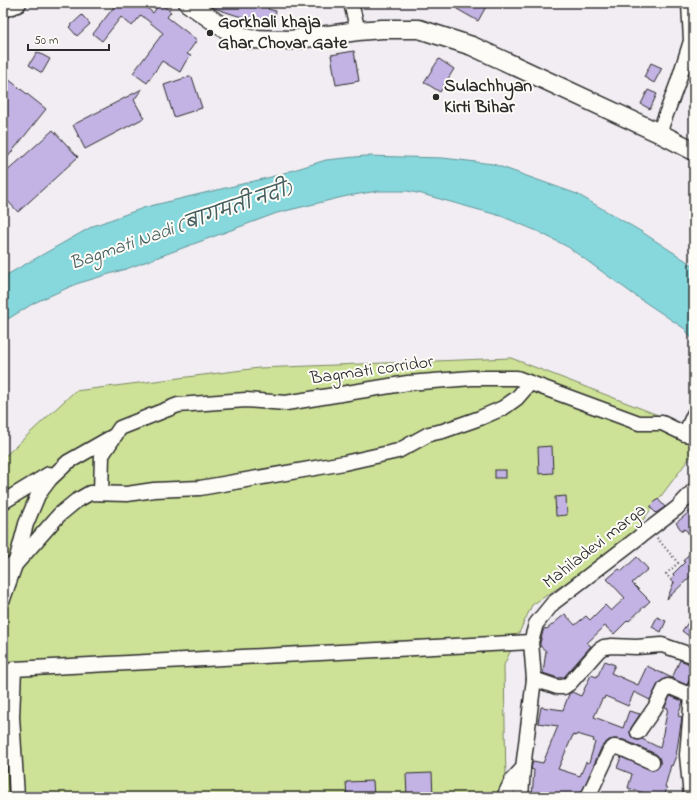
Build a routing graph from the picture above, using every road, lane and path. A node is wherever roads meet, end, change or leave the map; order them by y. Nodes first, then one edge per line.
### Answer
1 (17, 3) edge
2 (188, 3) edge
3 (351, 3) edge
4 (689, 3) edge
5 (3, 8) edge
6 (358, 31) junction
7 (659, 133) junction
8 (694, 151) edge
9 (530, 383) junction
10 (693, 416) edge
11 (116, 435) junction
12 (690, 435) edge
13 (68, 462) junction
14 (694, 490) edge
15 (101, 493) junction
16 (3, 502) edge
17 (649, 529) junction
18 (9, 566) edge
19 (674, 583) dead end
20 (3, 599) edge
21 (531, 642) junction
22 (694, 656) edge
23 (534, 679) junction
24 (693, 693) edge
25 (638, 732) dead end
26 (652, 762) dead end
27 (522, 768) junction
28 (17, 797) edge
29 (504, 797) edge
30 (521, 797) edge
31 (588, 797) edge
32 (691, 797) edge

1 - 5 main road
2 - 6 main road
3 - 6 street
4 - 7 street
6 - 7 main road
7 - 8 main road
9 - 11 street, Bagmati corridor
9 - 12 street, Bagmati corridor
9 - 15 street
10 - 12 street
11 - 13 street
11 - 15 street, Bagmati corridor
13 - 16 street
13 - 18 street
14 - 17 street, Mahiladevi marga
15 - 18 street
17 - 19 path
17 - 21 street, Mahiladevi marga
18 - 20 street
21 - 23 street
21 - 28 street
22 - 23 street
23 - 27 street
24 - 25 street
24 - 32 street
26 - 31 street
27 - 29 street
27 - 30 street

